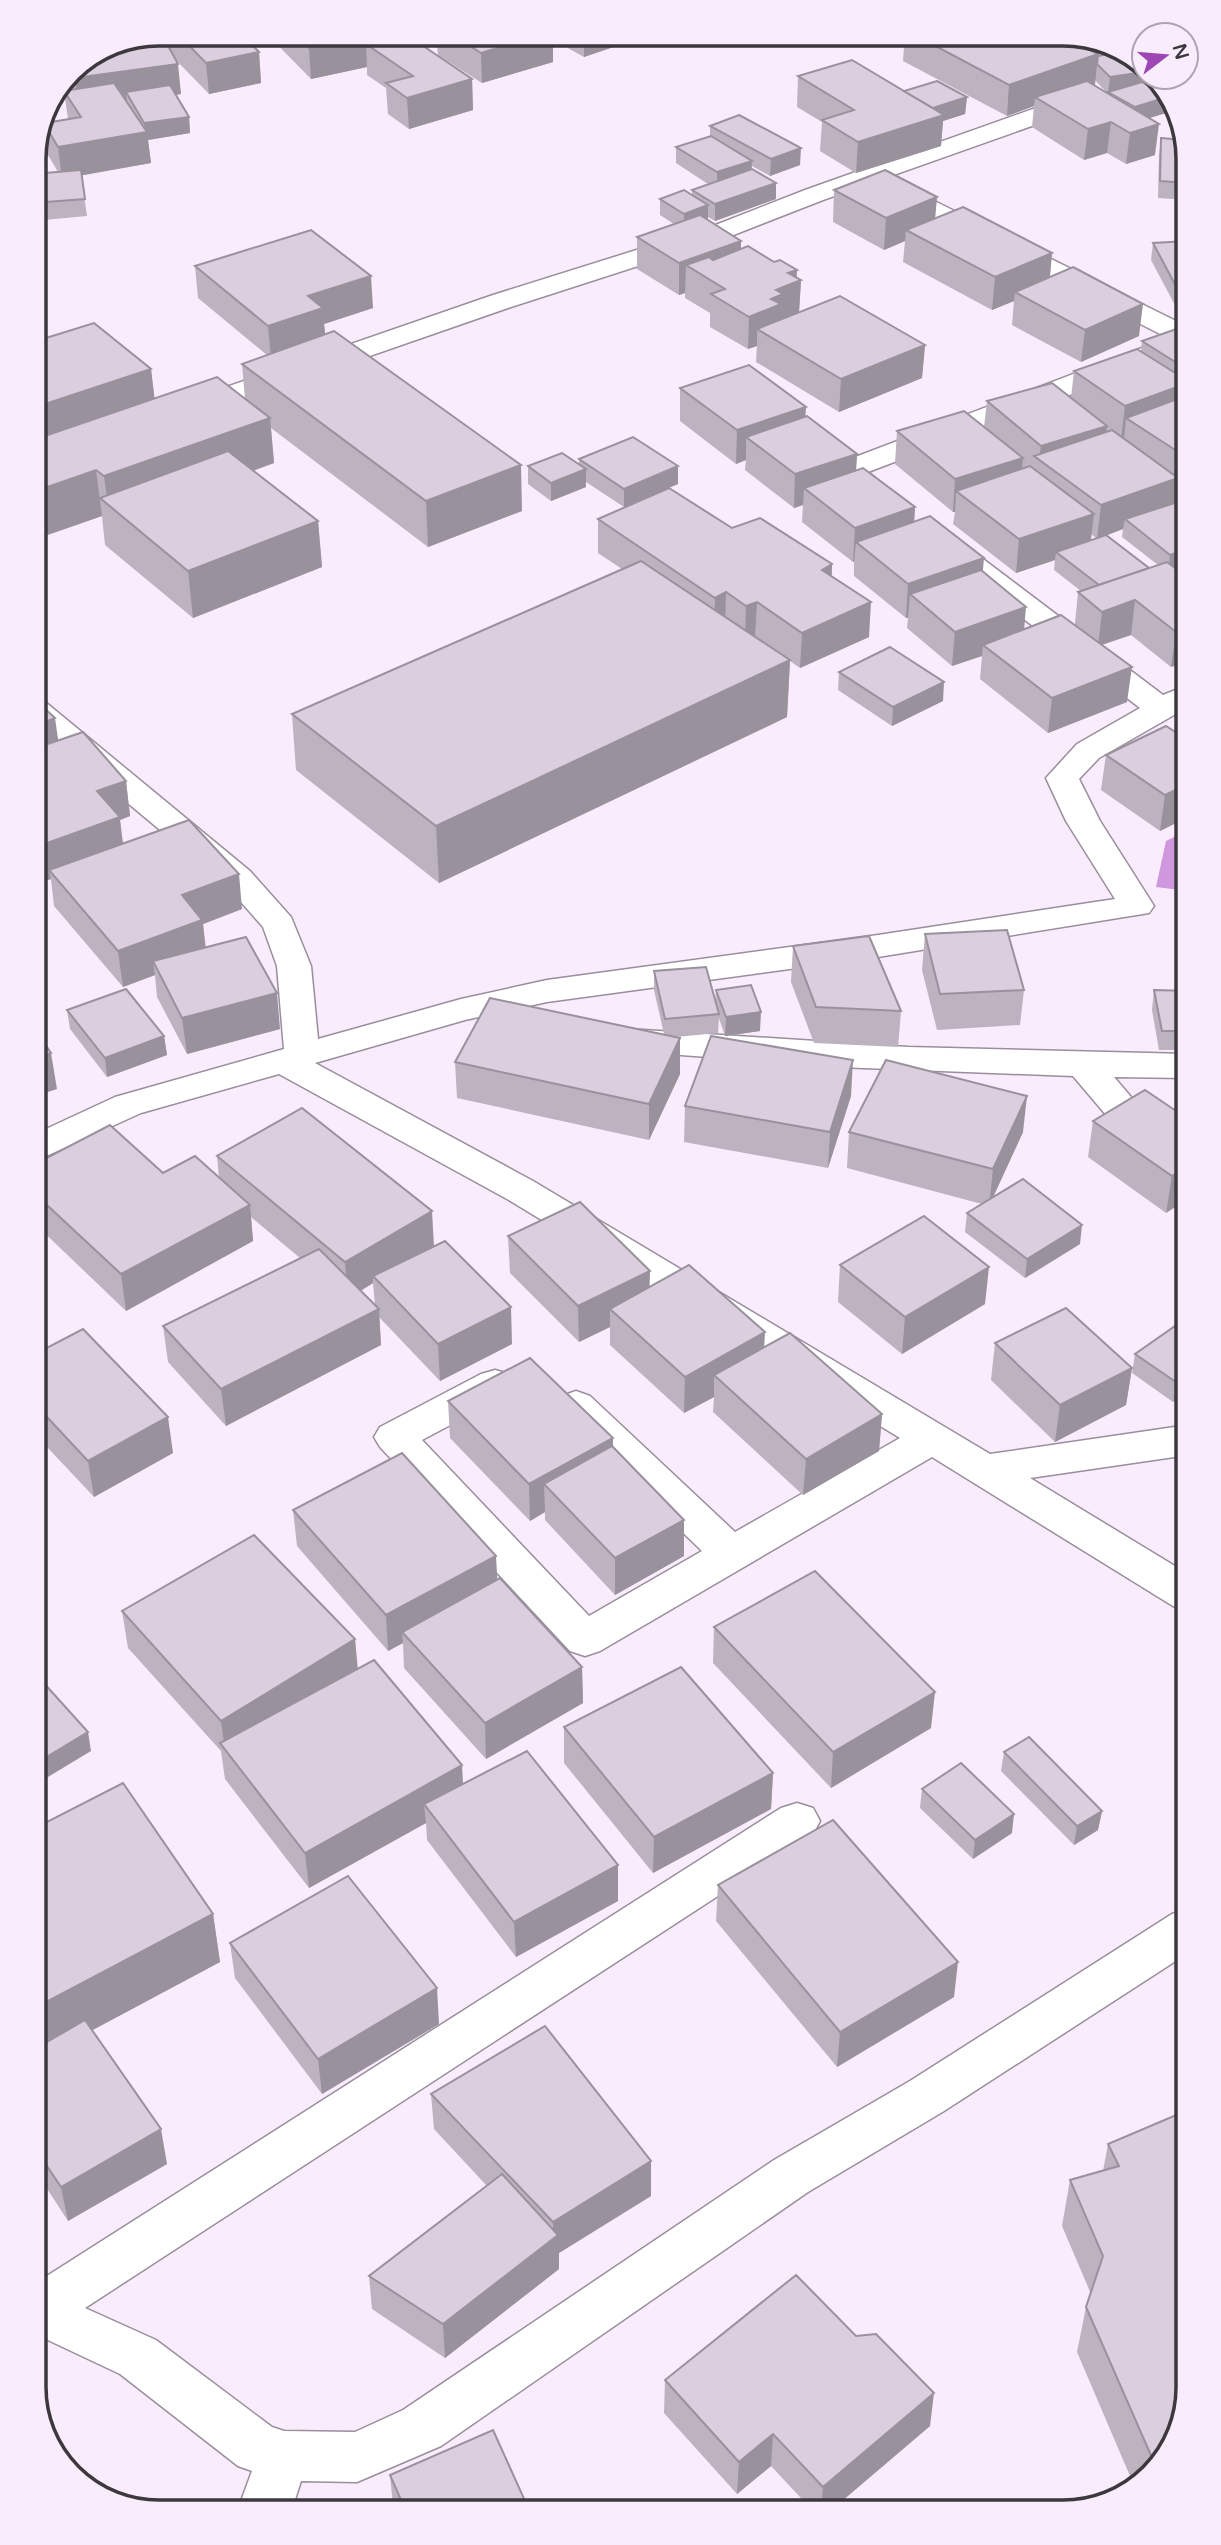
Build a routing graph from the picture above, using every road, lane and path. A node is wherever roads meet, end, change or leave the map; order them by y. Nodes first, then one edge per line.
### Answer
1 (1155, 94) edge
2 (869, 176) junction
3 (1176, 333) edge
4 (1176, 345) edge
5 (164, 418) edge
6 (901, 512) edge
7 (955, 552) edge
8 (1174, 701) edge
9 (46, 719) edge
10 (461, 1010) junction
11 (538, 1025) edge
12 (589, 1036) edge
13 (291, 1057) junction
14 (1084, 1066) junction
15 (1176, 1066) edge
16 (1176, 1124) edge
17 (46, 1144) edge
18 (932, 1438) junction
19 (1176, 1442) edge
20 (984, 1469) junction
21 (731, 1554) junction
22 (1176, 1588) edge
23 (797, 1821) dead end
24 (1176, 1936) edge
25 (46, 2299) edge
26 (46, 2311) edge
27 (284, 2456) junction
28 (269, 2499) edge

1 - 2 street
2 - 3 street
2 - 5 street
4 - 6 street
7 - 8 street
8 - 10 street
9 - 13 street
10 - 11 street
10 - 13 street
12 - 14 street
13 - 17 street
13 - 18 street
14 - 15 street
14 - 16 street
18 - 20 street
18 - 21 street
19 - 20 street
20 - 22 street
21 - 21 street
23 - 25 street
24 - 27 street
26 - 27 street
27 - 28 street

